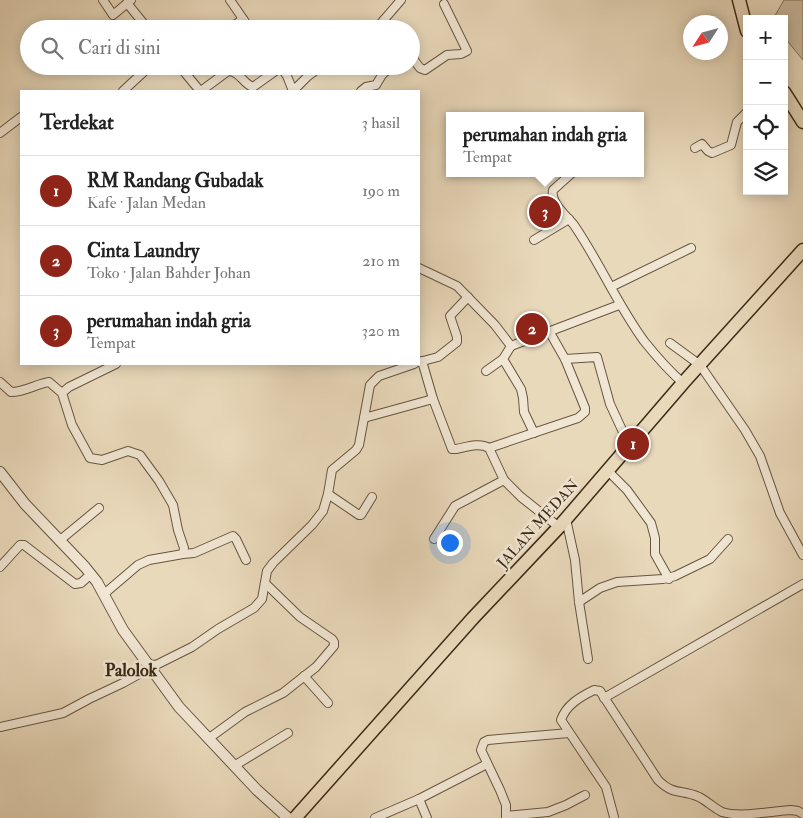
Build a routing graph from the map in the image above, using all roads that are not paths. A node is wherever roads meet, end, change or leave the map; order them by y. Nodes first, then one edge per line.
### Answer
1 (103, 0) edge
2 (230, 0) edge
3 (739, 0) edge
4 (399, 1) edge
5 (129, 2) edge
6 (444, 4) dead end
7 (743, 16) edge
8 (243, 19) edge
9 (142, 20) edge
10 (390, 20) edge
11 (420, 68) edge
12 (140, 75) edge
13 (187, 75) edge
14 (222, 75) edge
15 (238, 75) edge
16 (270, 75) edge
17 (286, 75) edge
18 (309, 75) edge
19 (381, 75) edge
20 (124, 90) edge
21 (199, 90) edge
22 (201, 90) edge
23 (293, 90) edge
24 (294, 90) edge
25 (362, 90) edge
26 (788, 98) edge
27 (743, 116) edge
28 (20, 117) edge
29 (803, 122) edge
30 (0, 133) edge
31 (694, 148) dead end
32 (568, 177) edge
33 (569, 219) junction
34 (534, 240) dead end
35 (691, 248) dead end
36 (803, 250) edge
37 (420, 268) edge
38 (611, 287) junction
39 (468, 297) junction
40 (619, 305) junction
41 (549, 331) junction
42 (670, 343) dead end
43 (511, 346) junction
44 (503, 359) junction
45 (565, 359) junction
46 (420, 361) edge
47 (114, 365) edge
48 (411, 365) edge
49 (700, 365) junction
50 (486, 371) dead end
51 (0, 382) edge
52 (683, 383) junction
53 (62, 393) junction
54 (433, 399) junction
55 (364, 418) junction
56 (534, 433) junction
57 (629, 445) junction
58 (489, 448) junction
59 (608, 470) junction
60 (0, 472) edge
61 (504, 480) junction
62 (328, 494) junction
63 (372, 497) dead end
64 (99, 508) dead end
65 (562, 523) junction
66 (434, 539) dead end
67 (728, 539) dead end
68 (59, 541) junction
69 (183, 554) junction
70 (803, 555) edge
71 (246, 560) dead end
72 (0, 567) edge
73 (91, 574) junction
74 (668, 579) junction
75 (265, 583) junction
76 (803, 584) edge
77 (104, 594) junction
78 (579, 602) junction
79 (588, 659) dead end
80 (148, 666) junction
81 (304, 676) junction
82 (604, 698) junction
83 (328, 703) dead end
84 (0, 727) edge
85 (288, 733) dead end
86 (569, 733) junction
87 (208, 739) junction
88 (487, 764) junction
89 (234, 766) junction
90 (585, 795) dead end
91 (418, 799) junction
92 (803, 814) edge
93 (506, 817) edge
94 (614, 817) edge
95 (288, 818) edge
96 (295, 818) edge
97 (375, 818) edge
98 (427, 818) edge

1 - 5 street
2 - 8 street
3 - 7 main road
4 - 10 street
5 - 9 street
6 - 11 street
12 - 20 street
13 - 21 street
14 - 22 street
15 - 16 street
17 - 23 street
18 - 24 street
19 - 25 street
26 - 29 main road
27 - 31 street
28 - 30 street
32 - 33 street
33 - 34 street
33 - 38 street
35 - 38 street
36 - 49 main road, JALAN MEDAN
37 - 39 street
38 - 40 street
39 - 43 street
39 - 46 street
40 - 41 street
40 - 52 street
41 - 43 street
41 - 45 street
42 - 49 street
43 - 44 street
44 - 50 street
44 - 56 street
45 - 56 street
45 - 57 street
46 - 54 street
47 - 53 street
48 - 55 street
49 - 52 main road, JALAN MEDAN
49 - 70 street
51 - 53 street
52 - 57 main road, JALAN MEDAN
53 - 69 street
54 - 55 street
54 - 58 street
55 - 62 street
56 - 58 street
57 - 59 main road, JALAN MEDAN
58 - 61 street
59 - 65 main road, JALAN MEDAN
59 - 74 street
60 - 68 street
61 - 65 street
61 - 66 street
62 - 63 street
62 - 75 street
64 - 68 street
65 - 78 street
65 - 96 main road, JALAN MEDAN
67 - 74 street
68 - 73 street
69 - 71 street
69 - 77 street
72 - 73 street
73 - 77 street
74 - 78 street
75 - 80 street
75 - 81 street
76 - 82 street
77 - 80 street
78 - 79 street
80 - 84 street
80 - 87 street
81 - 83 street
81 - 87 street
82 - 86 street
82 - 92 street
85 - 89 street
86 - 88 street
86 - 94 street
87 - 89 street
88 - 91 street
88 - 93 street
89 - 95 street
90 - 93 street
91 - 97 street
91 - 98 street

